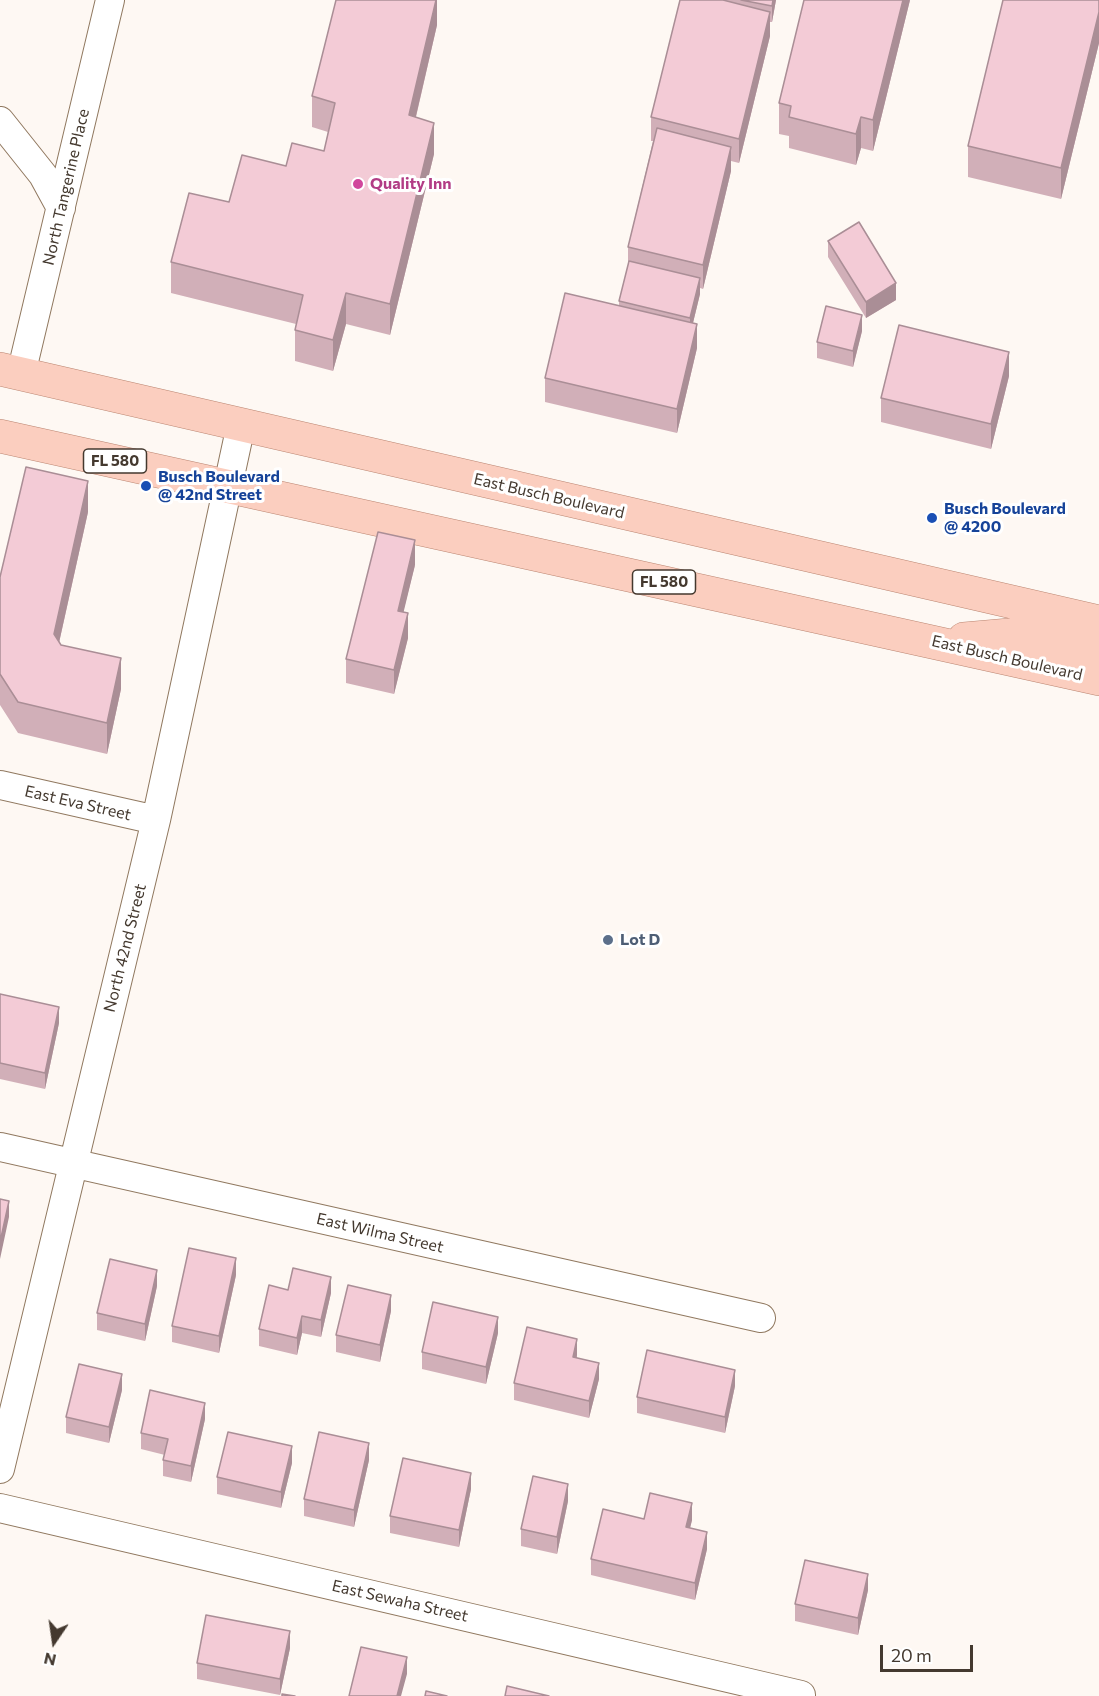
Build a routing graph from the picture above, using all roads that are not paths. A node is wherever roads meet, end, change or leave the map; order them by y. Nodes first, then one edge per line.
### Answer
1 (110, 0) edge
2 (0, 121) edge
3 (61, 208) junction
4 (10, 371) edge
5 (242, 424) junction
6 (0, 436) edge
7 (230, 485) junction
8 (1099, 622) edge
9 (929, 641) junction
10 (1099, 651) edge
11 (1099, 679) edge
12 (0, 785) edge
13 (156, 820) junction
14 (0, 1147) edge
15 (72, 1163) junction
16 (761, 1318) dead end
17 (0, 1469) edge
18 (0, 1508) edge
19 (801, 1695) edge

1 - 3 street, North Tangerine Place
2 - 3 street
3 - 4 street, North Tangerine Place
4 - 5 main road, East Busch Boulevard
5 - 7 street, North 42nd Street
5 - 8 main road, East Busch Boulevard
6 - 7 main road, East Busch Boulevard / FL 580
7 - 9 main road, East Busch Boulevard / FL 580
7 - 13 street, North 42nd Street
9 - 10 main road
9 - 11 main road, East Busch Boulevard / FL 580
12 - 13 street, East Eva Street
13 - 15 street, North 42nd Street
14 - 15 street, East Wilma Street
15 - 16 street, East Wilma Street
15 - 17 street, North 42nd Street
18 - 19 street, East Sewaha Street

